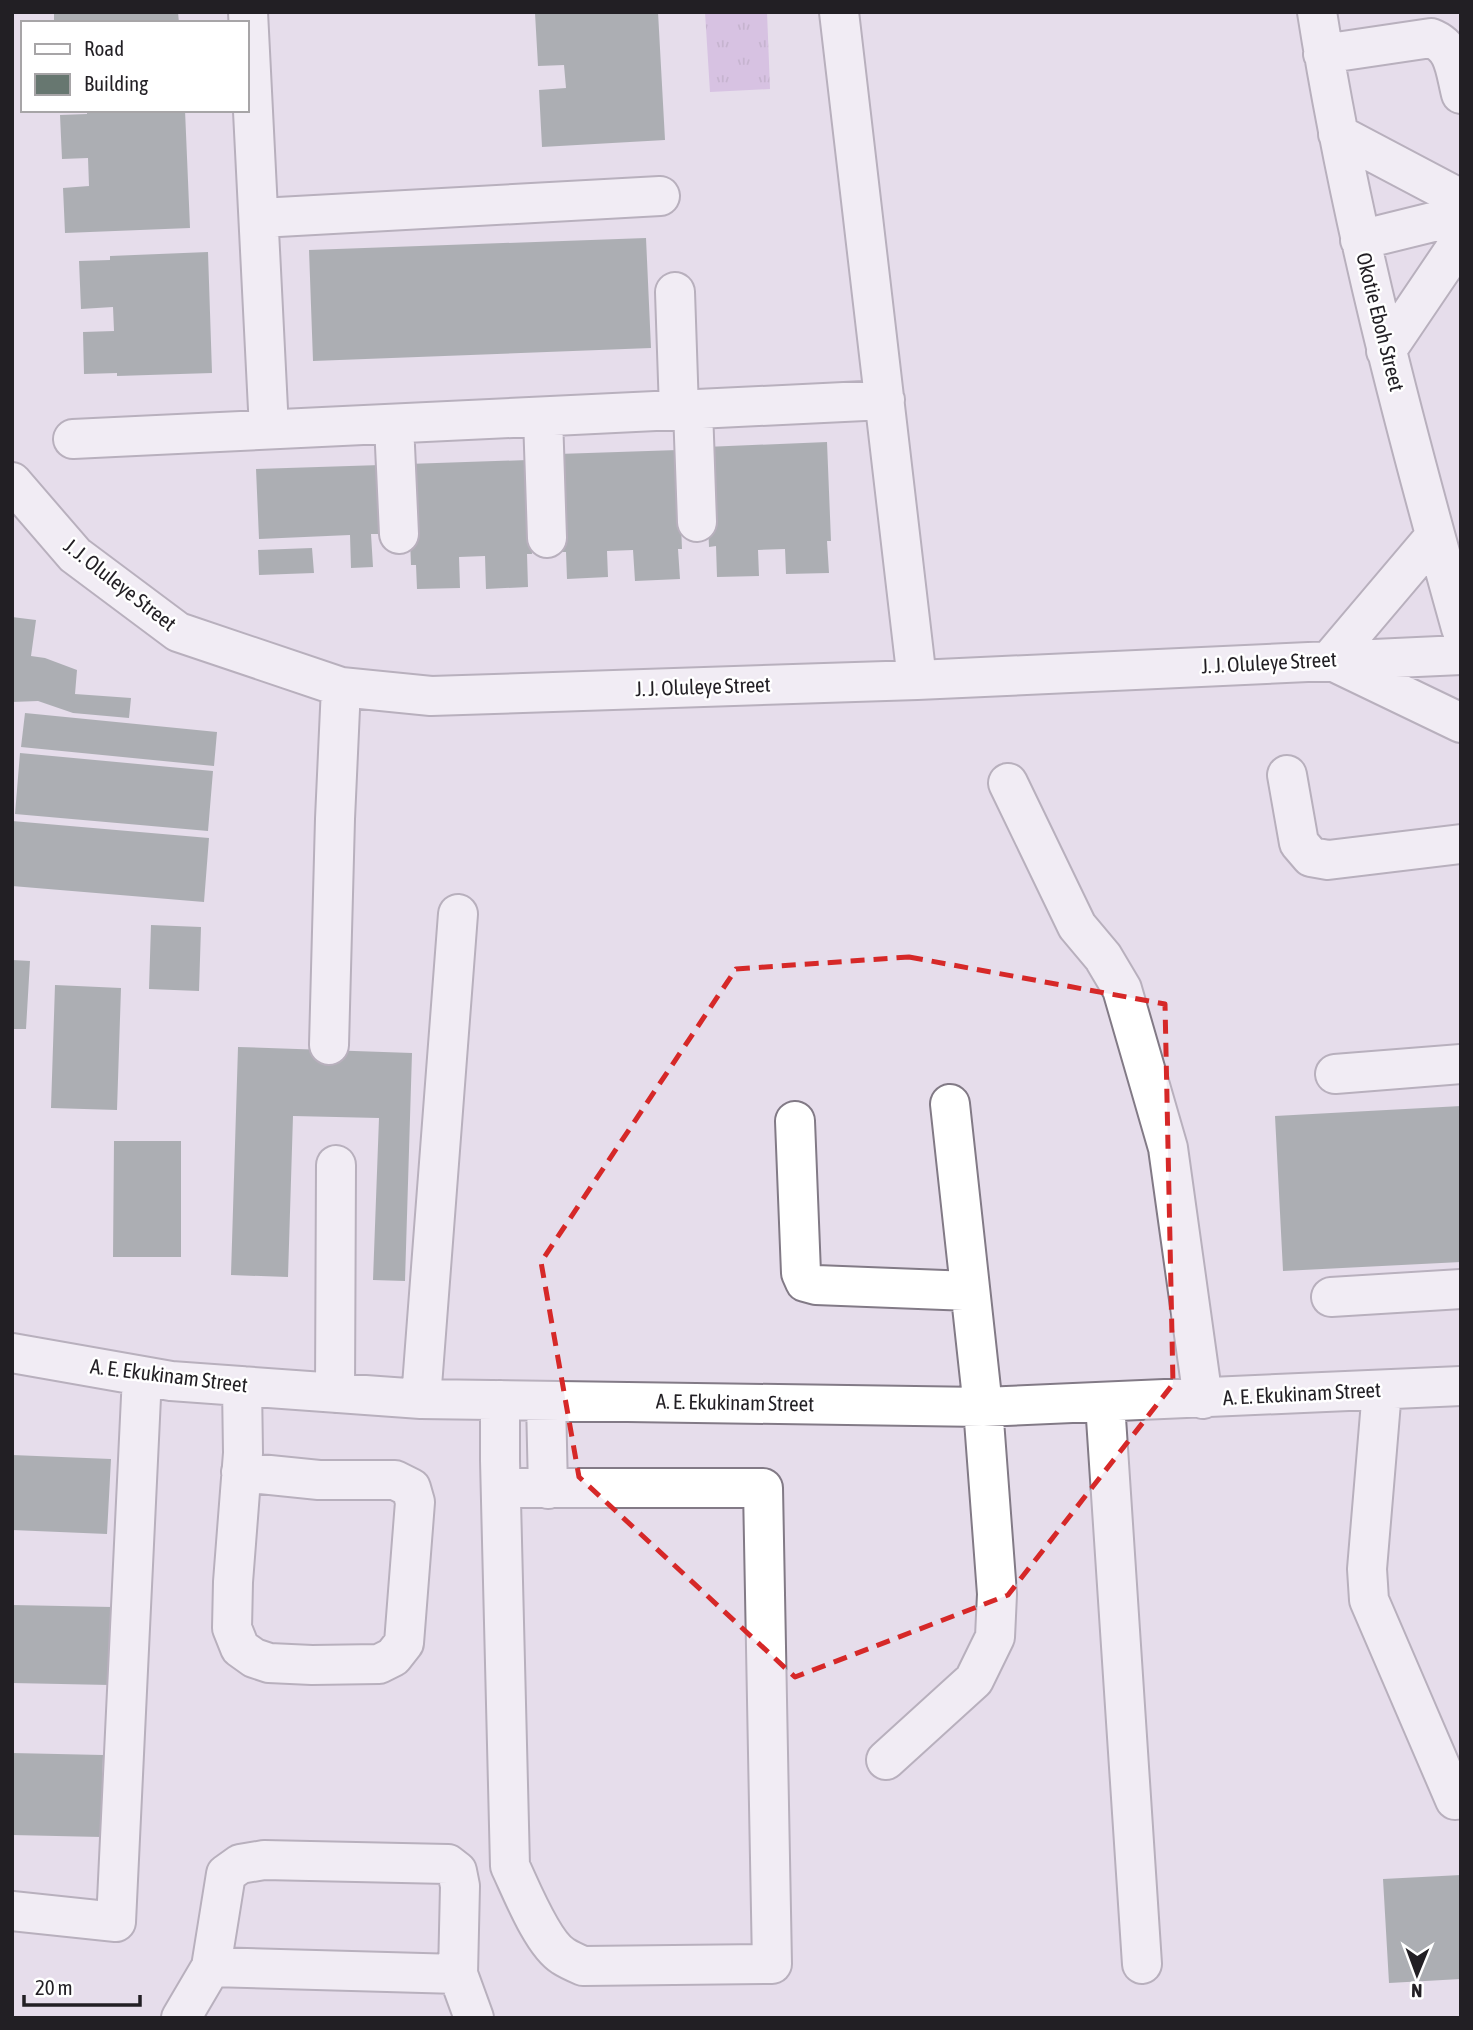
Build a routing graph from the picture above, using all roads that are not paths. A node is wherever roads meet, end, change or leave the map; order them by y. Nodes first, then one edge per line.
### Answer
1 (248, 12) edge
2 (839, 12) edge
3 (1317, 12) edge
4 (1323, 54) junction
5 (1461, 94) edge
6 (1338, 134) junction
7 (660, 197) dead end
8 (1461, 199) edge
9 (1461, 215) edge
10 (260, 218) junction
11 (1360, 240) junction
12 (1461, 240) edge
13 (675, 292) dead end
14 (1387, 351) junction
15 (885, 400) junction
16 (686, 410) junction
17 (542, 417) junction
18 (394, 424) junction
19 (269, 429) junction
20 (73, 439) dead end
21 (12, 482) edge
22 (697, 522) dead end
23 (399, 534) dead end
24 (1435, 536) junction
25 (547, 538) dead end
26 (1461, 628) edge
27 (1461, 654) edge
28 (1330, 660) junction
29 (918, 680) junction
30 (341, 687) junction
31 (1461, 723) edge
32 (1287, 775) dead end
33 (1008, 783) dead end
34 (1461, 844) edge
35 (458, 914) dead end
36 (329, 1045) dead end
37 (1461, 1064) edge
38 (1335, 1074) dead end
39 (950, 1104) dead end
40 (795, 1121) dead end
41 (335, 1165) dead end
42 (1461, 1289) edge
43 (970, 1291) junction
44 (1331, 1297) dead end
45 (12, 1353) edge
46 (142, 1376) junction
47 (242, 1386) junction
48 (1461, 1386) edge
49 (1382, 1390) junction
50 (335, 1393) junction
51 (421, 1399) junction
52 (1203, 1399) junction
53 (500, 1401) junction
54 (546, 1401) junction
55 (1105, 1403) junction
56 (983, 1407) junction
57 (242, 1472) junction
58 (502, 1489) junction
59 (548, 1489) junction
60 (886, 1760) dead end
61 (1455, 1800) dead end
62 (12, 1910) edge
63 (1142, 1964) dead end
64 (211, 1967) junction
65 (458, 1974) junction
66 (181, 2018) edge
67 (474, 2018) edge

1 - 10 street
2 - 15 street
3 - 4 street, Okotie Eboh Street
4 - 5 street
4 - 6 street, Okotie Eboh Street
6 - 8 street
6 - 11 street, Okotie Eboh Street
7 - 10 street
9 - 11 street
10 - 19 street
11 - 14 street, Okotie Eboh Street
12 - 14 street
13 - 16 street
14 - 24 street, Okotie Eboh Street
15 - 16 street
15 - 29 street
16 - 17 street
16 - 22 street
17 - 18 street
17 - 25 street
18 - 19 street
18 - 23 street
19 - 20 street
21 - 30 street, J. J. Oluleye Street
24 - 26 street, Okotie Eboh Street
24 - 28 street
27 - 28 street, J. J. Oluleye Street
28 - 29 street, J. J. Oluleye Street
28 - 31 street
29 - 30 street, J. J. Oluleye Street
30 - 36 street
32 - 34 street
33 - 52 street
35 - 51 street
37 - 38 street
39 - 43 street
40 - 43 street
41 - 50 street
42 - 44 street
43 - 56 street
45 - 46 street, A. E. Ekukinam Street
46 - 47 street, A. E. Ekukinam Street
46 - 62 street
47 - 50 street, A. E. Ekukinam Street
47 - 57 street
48 - 49 street, A. E. Ekukinam Street
49 - 52 street, A. E. Ekukinam Street
49 - 61 street
50 - 51 street, A. E. Ekukinam Street
51 - 53 street, A. E. Ekukinam Street
52 - 55 street, A. E. Ekukinam Street
53 - 54 street, A. E. Ekukinam Street
53 - 58 street
54 - 56 street, A. E. Ekukinam Street
54 - 59 street
55 - 56 street, A. E. Ekukinam Street
55 - 63 street
56 - 60 street
57 - 57 street
58 - 59 street
58 - 59 street
64 - 65 street
64 - 65 street
64 - 66 street
65 - 67 street

